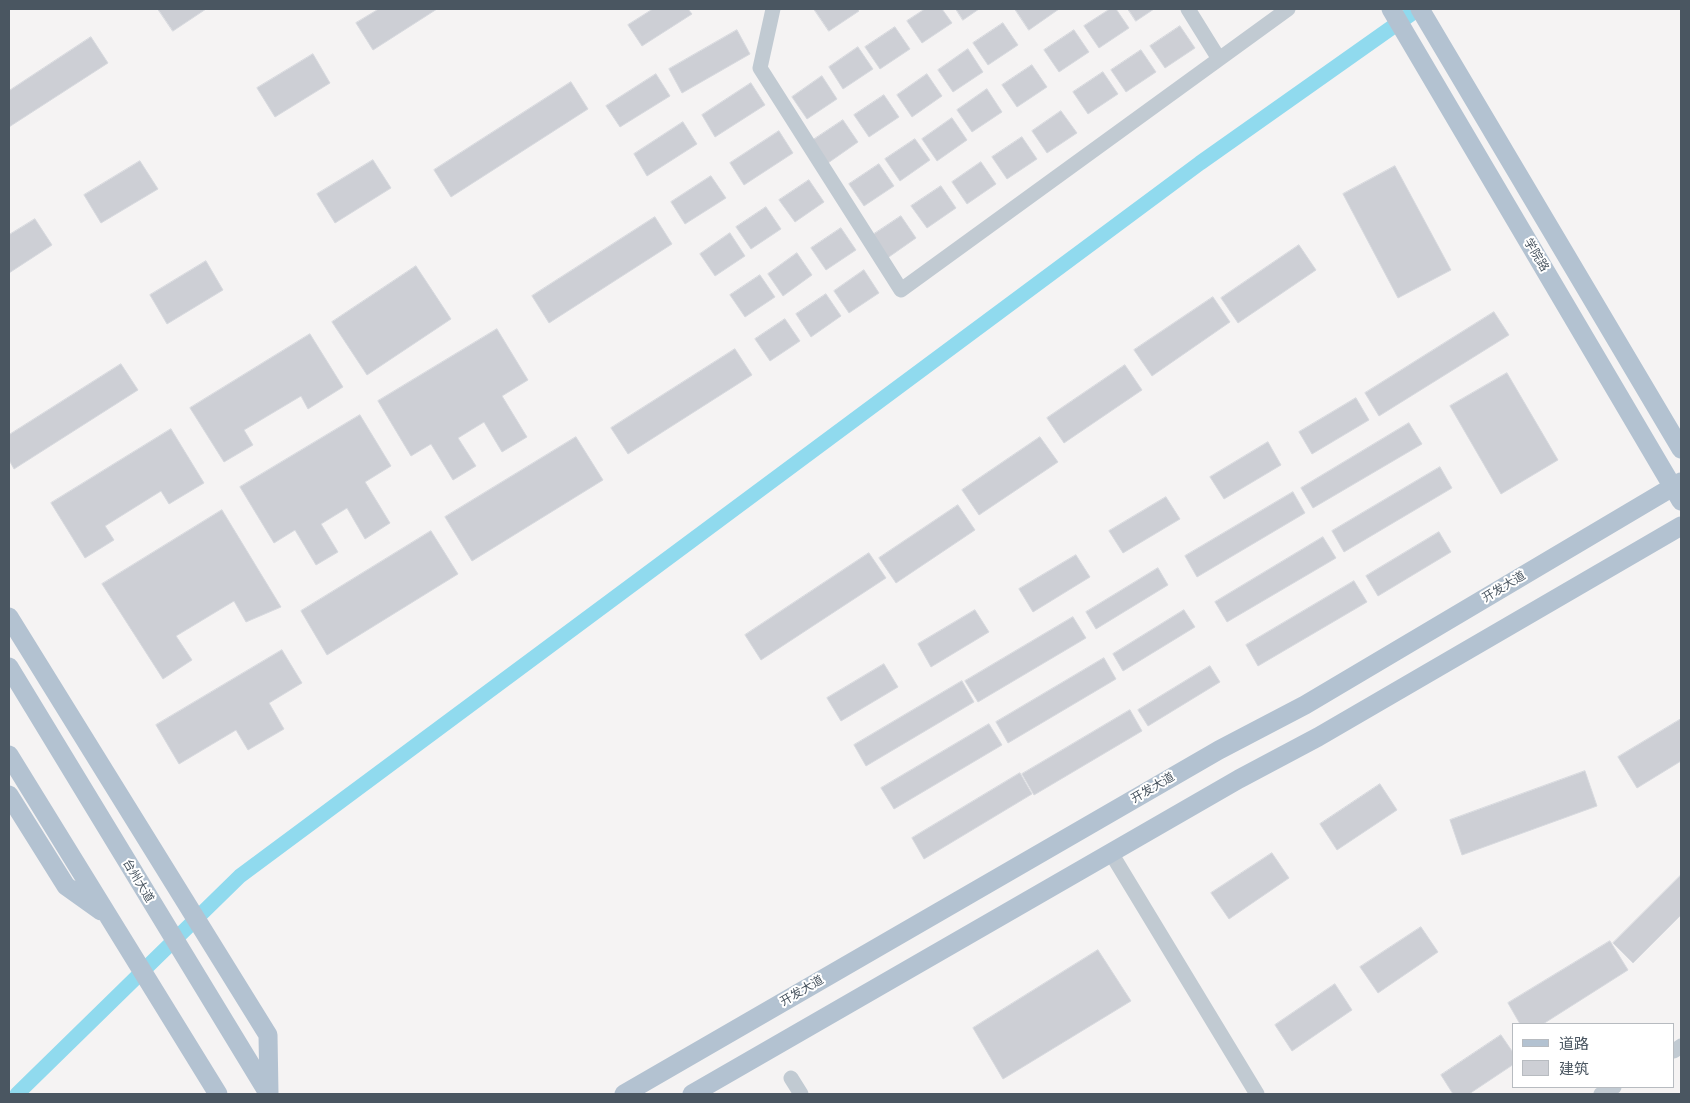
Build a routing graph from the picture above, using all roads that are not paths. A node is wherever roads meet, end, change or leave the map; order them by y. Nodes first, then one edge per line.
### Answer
1 (773, 9) edge
2 (1188, 9) edge
3 (1288, 9) edge
4 (1420, 9) edge
5 (1392, 10) edge
6 (1219, 59) junction
7 (1681, 449) edge
8 (1679, 490) edge
9 (1681, 526) edge
10 (9, 617) edge
11 (9, 668) edge
12 (9, 755) edge
13 (9, 795) edge
14 (1111, 853) junction
15 (108, 916) junction
16 (791, 1078) dead end
17 (218, 1094) edge
18 (269, 1094) edge
19 (624, 1094) edge
20 (692, 1094) edge
21 (801, 1094) edge
22 (1257, 1094) edge

1 - 6 street
2 - 6 street
3 - 6 street
4 - 7 main road, 学院路
5 - 8 main road, 学院路
8 - 19 main road, 开发大道
9 - 14 main road
10 - 18 main road
11 - 18 main road, 台州大道
12 - 15 main road
13 - 15 main road
14 - 20 main road
14 - 22 street
15 - 17 main road
16 - 21 street

